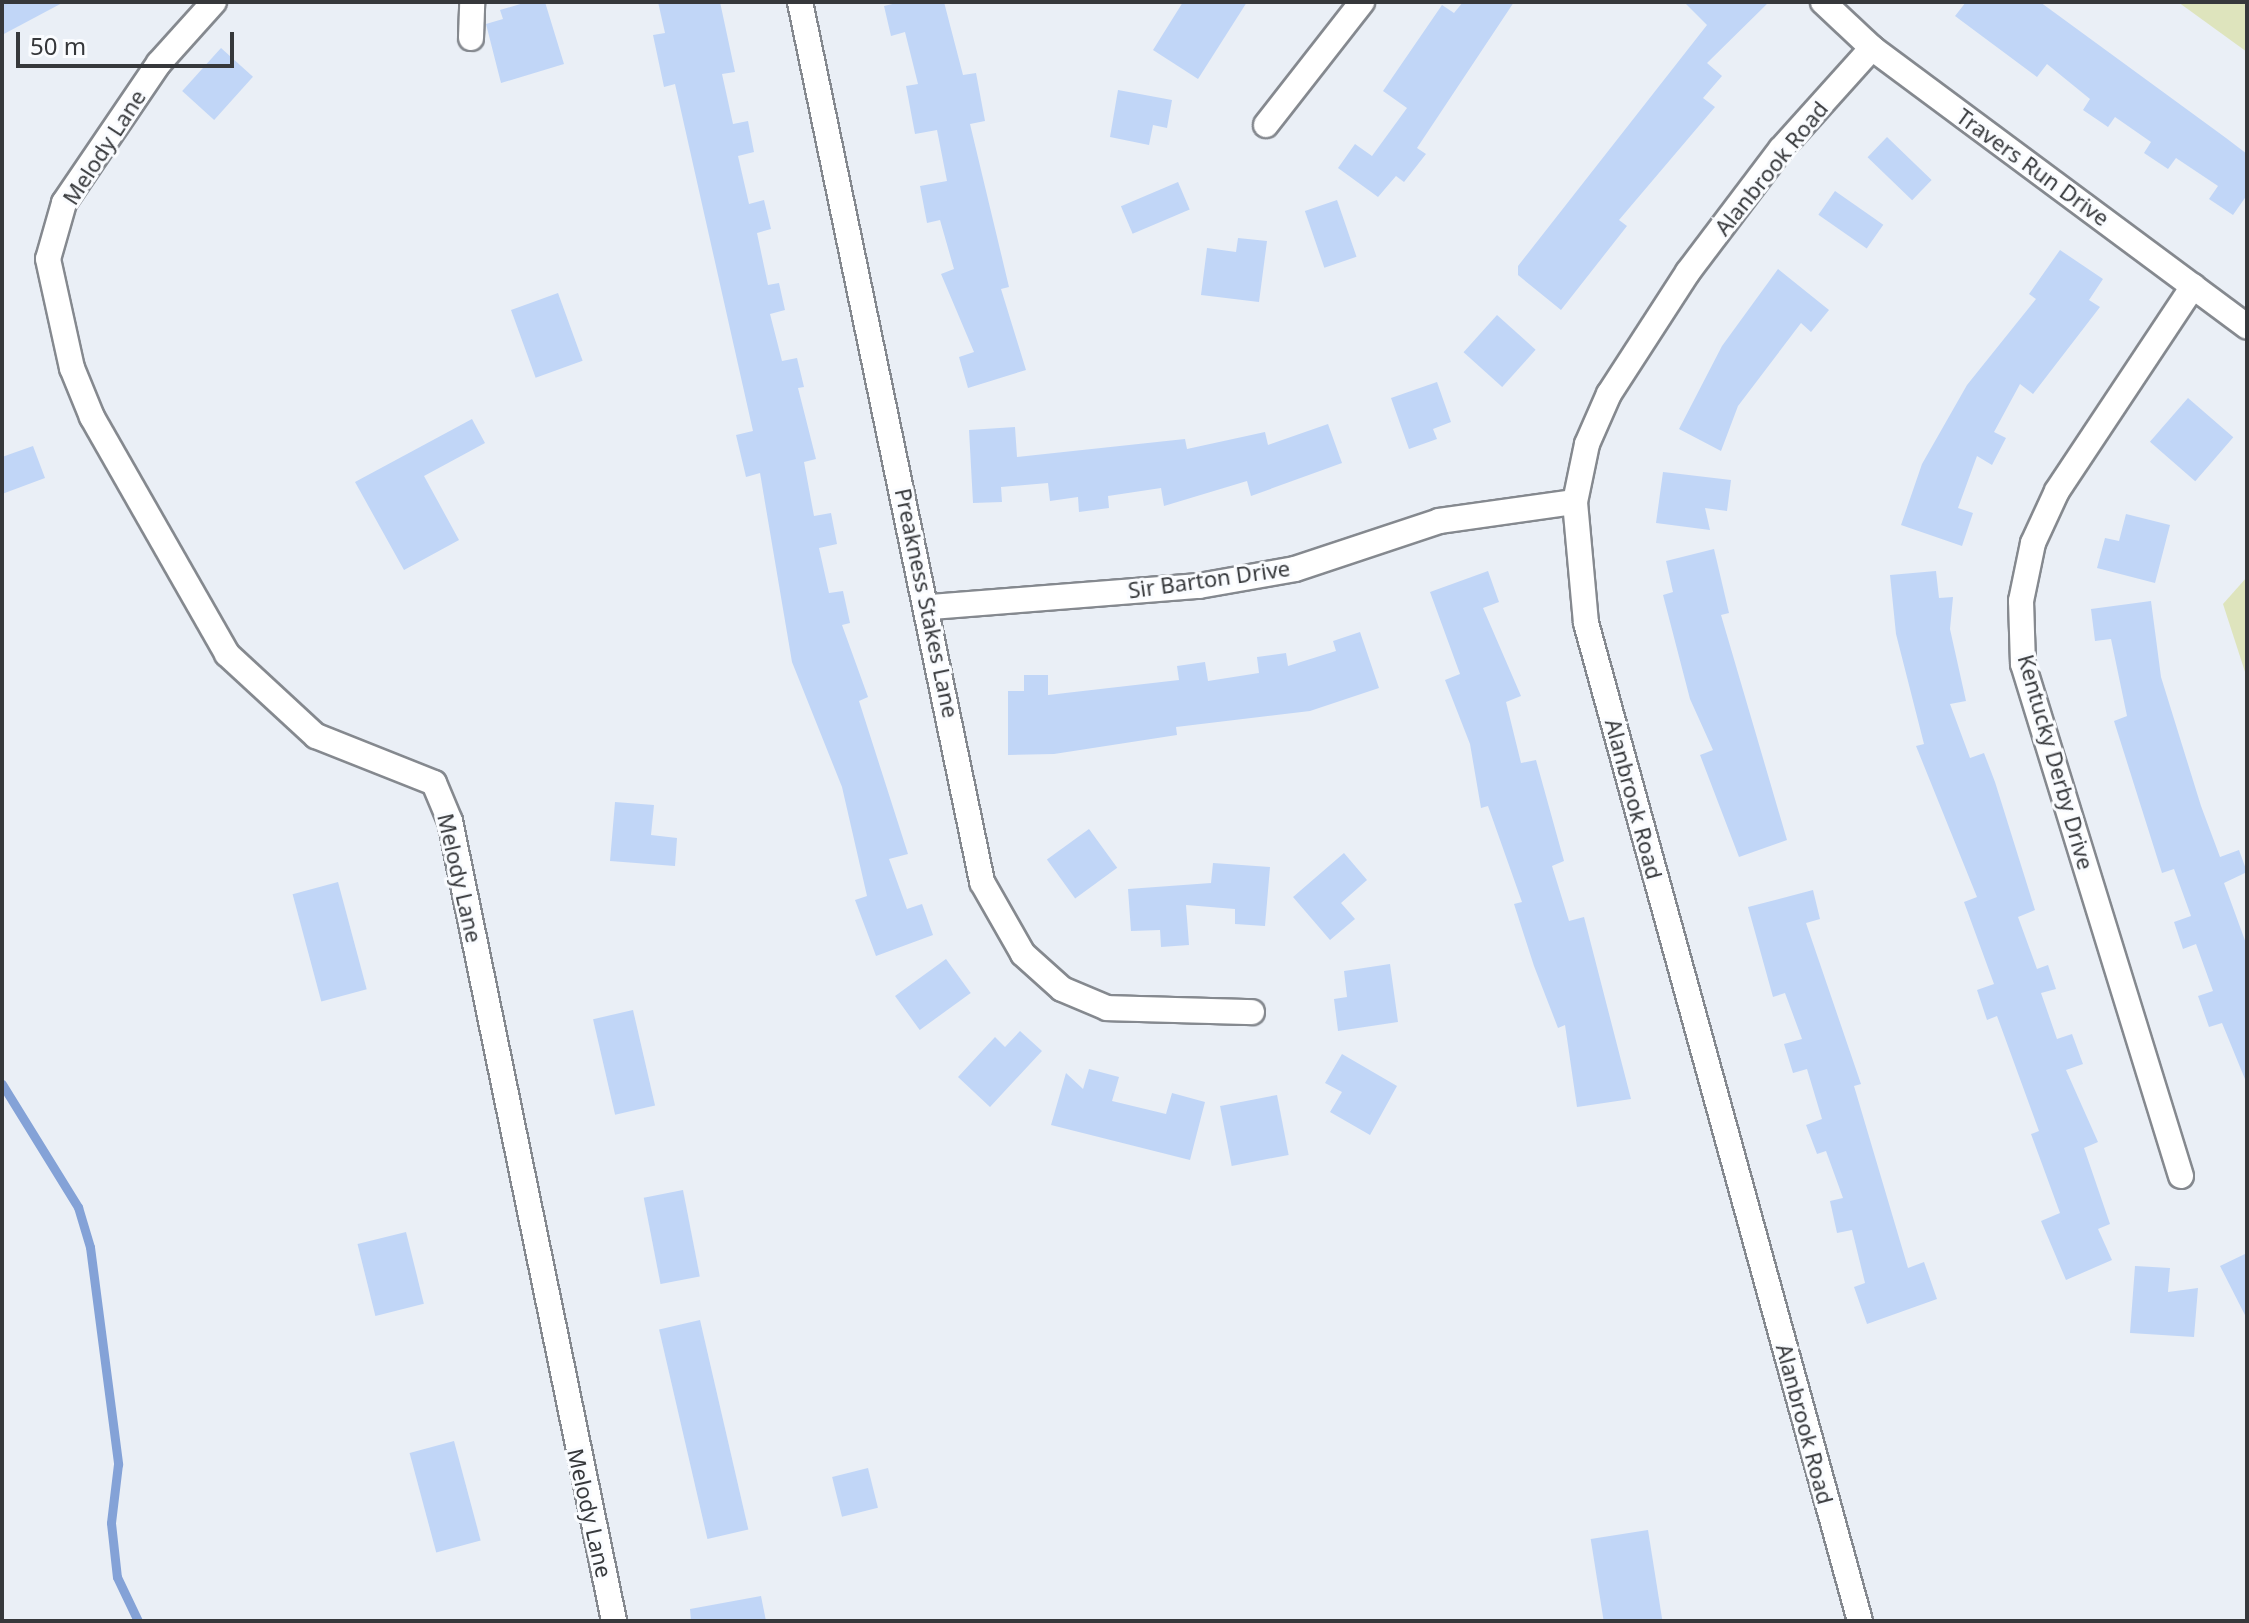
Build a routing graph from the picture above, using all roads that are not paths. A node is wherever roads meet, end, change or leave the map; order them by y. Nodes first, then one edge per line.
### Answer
1 (214, 2) edge
2 (472, 2) edge
3 (800, 2) edge
4 (1362, 2) edge
5 (1823, 2) edge
6 (471, 38) dead end
7 (1872, 48) junction
8 (1266, 125) dead end
9 (2193, 286) junction
10 (2247, 326) edge
11 (1575, 502) junction
12 (931, 607) junction
13 (1252, 1012) dead end
14 (2181, 1176) dead end
15 (614, 1621) edge
16 (1860, 1621) edge

1 - 15 street, Melody Lane
2 - 6 street
3 - 12 street, Preakness Stakes Lane
4 - 8 street
5 - 7 street, Travers Run Drive
7 - 9 street, Travers Run Drive
7 - 11 street, Alanbrook Road
9 - 10 street, Travers Run Drive
9 - 14 street, Kentucky Derby Drive
11 - 12 street, Sir Barton Drive
11 - 16 street, Alanbrook Road
12 - 13 street, Preakness Stakes Lane

